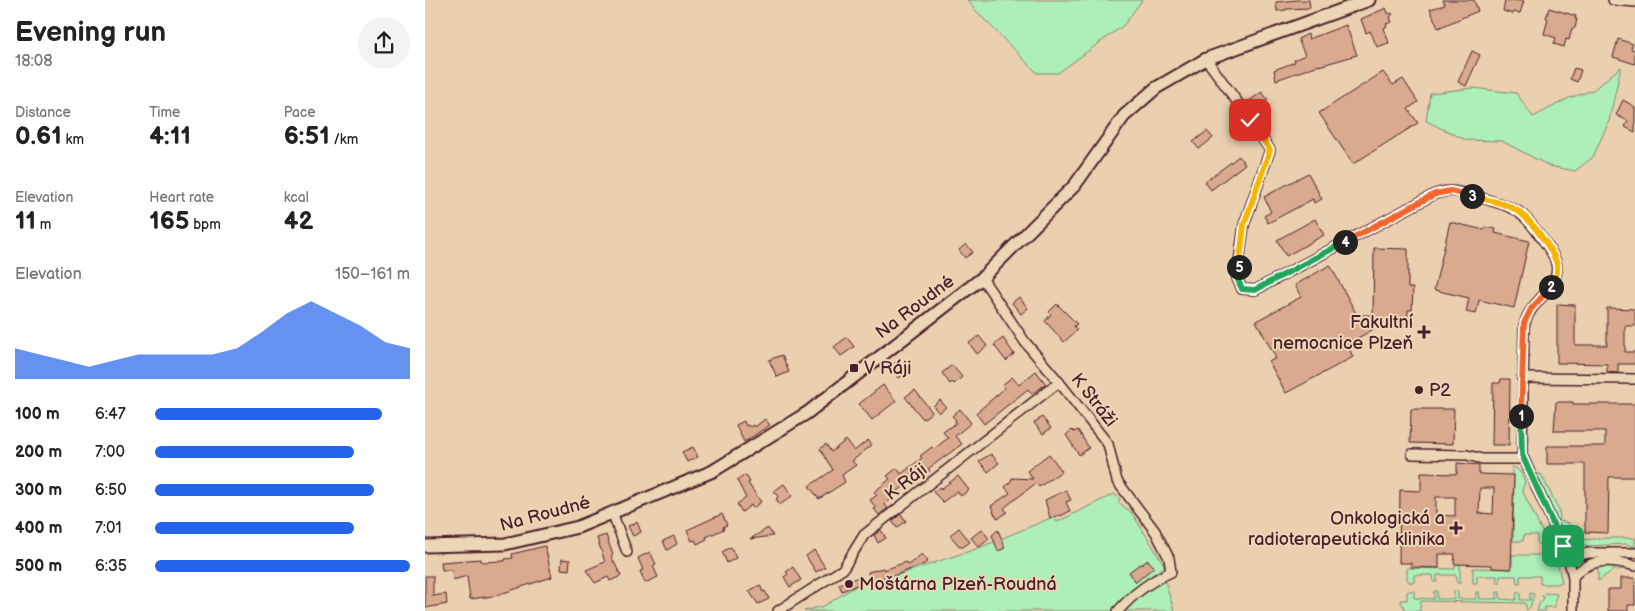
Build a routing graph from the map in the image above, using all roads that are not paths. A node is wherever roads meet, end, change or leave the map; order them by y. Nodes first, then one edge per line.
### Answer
1 (1369, 0) edge
2 (1613, 0) edge
3 (1635, 2) edge
4 (1206, 59) junction
5 (1241, 107) tunnel mouth
6 (1250, 120) tunnel mouth
7 (982, 278) junction
8 (1522, 378) junction
9 (1635, 379) edge
10 (1059, 382) junction
11 (1412, 454) dead end
12 (1523, 459) junction
13 (612, 512) junction
14 (425, 546) edge
15 (627, 552) dead end
16 (1635, 553) edge
17 (1568, 556) junction
18 (1635, 566) edge
19 (1573, 577) junction
20 (1573, 609) dead end
21 (778, 611) edge
22 (1118, 611) edge

1 - 4 street, Na Roudné
2 - 3 street
4 - 5 street
4 - 7 street, Na Roudné
6 - 8 street
7 - 10 street, K Stráži
7 - 13 street, Na Roudné
8 - 9 street
8 - 12 street
10 - 21 street, K Ráji
10 - 22 street, K Stráži
11 - 12 street
12 - 17 street
13 - 14 street, Na Roudné
13 - 15 street
16 - 17 street
17 - 19 street
18 - 19 street
19 - 20 street

